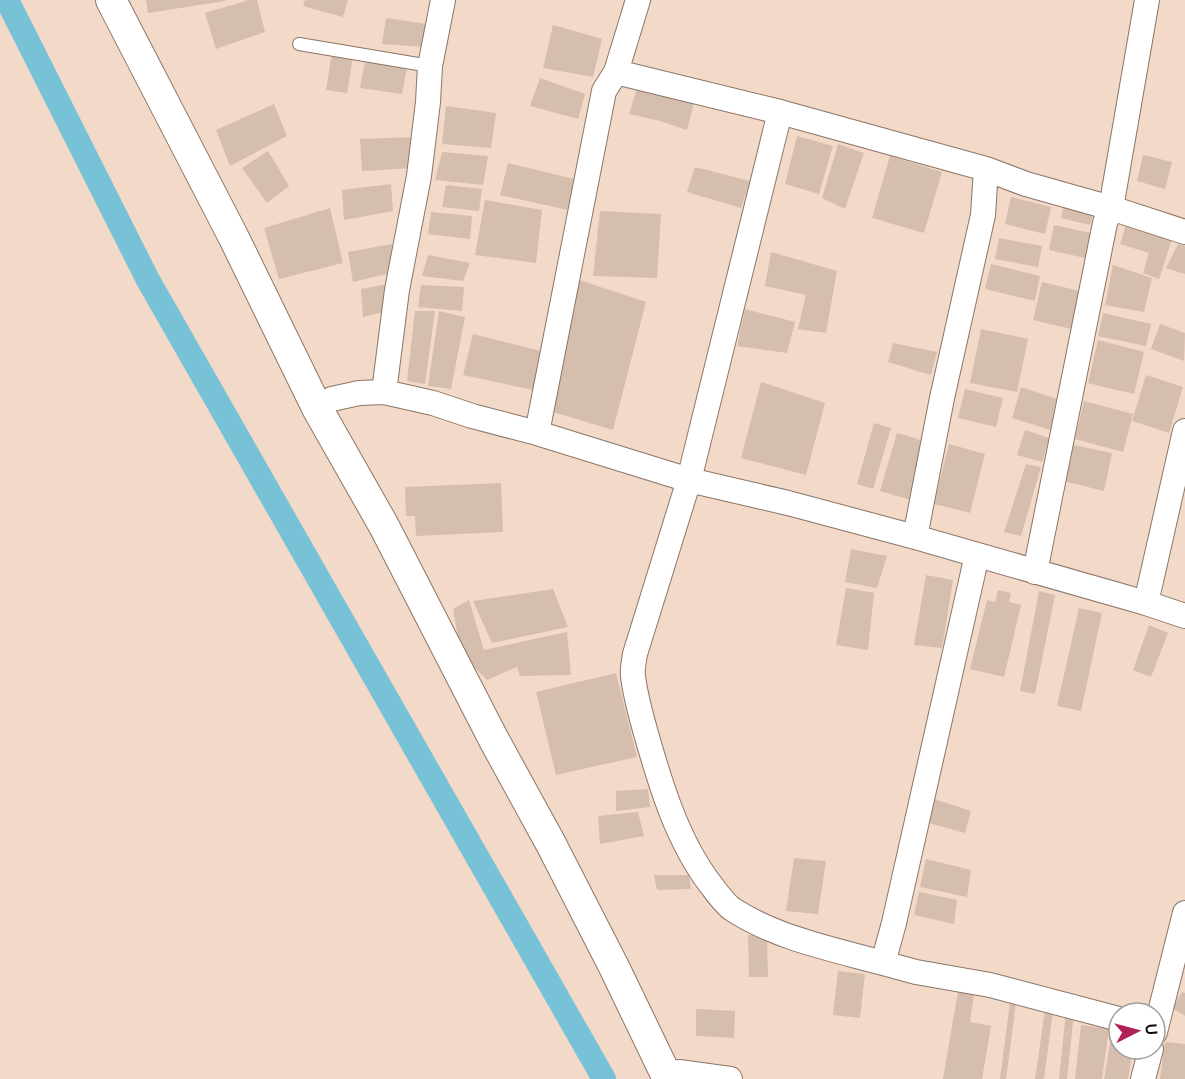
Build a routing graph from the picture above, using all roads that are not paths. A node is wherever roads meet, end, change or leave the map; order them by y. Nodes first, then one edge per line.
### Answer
1 (111, 0) edge
2 (442, 0) edge
3 (638, 0) edge
4 (1147, 0) edge
5 (299, 44) dead end
6 (430, 66) junction
7 (616, 72) junction
8 (780, 112) junction
9 (986, 169) junction
10 (1111, 208) junction
11 (1185, 232) edge
12 (384, 392) junction
13 (325, 404) junction
14 (1185, 430) edge
15 (537, 433) junction
16 (689, 480) junction
17 (915, 537) junction
18 (977, 555) junction
19 (1035, 572) junction
20 (1146, 603) junction
21 (1185, 616) edge
22 (1185, 913) edge
23 (883, 963) junction
24 (1163, 1001) edge
25 (1107, 1016) edge
26 (1148, 1061) edge
27 (676, 1075) edge
28 (730, 1079) edge
29 (1143, 1079) edge

1 - 13 street
2 - 6 street
3 - 7 street
4 - 10 street
5 - 6 lane
6 - 12 street
7 - 8 street
7 - 15 street
8 - 9 street
8 - 16 street
9 - 10 street
9 - 17 street
10 - 11 street
10 - 19 street
12 - 13 street
12 - 15 street
13 - 27 street
14 - 20 street
15 - 16 street
16 - 17 street
16 - 23 street
17 - 18 street
18 - 19 street
18 - 23 street
19 - 20 street
20 - 21 street
22 - 24 street
23 - 25 street
26 - 29 street
27 - 28 street

